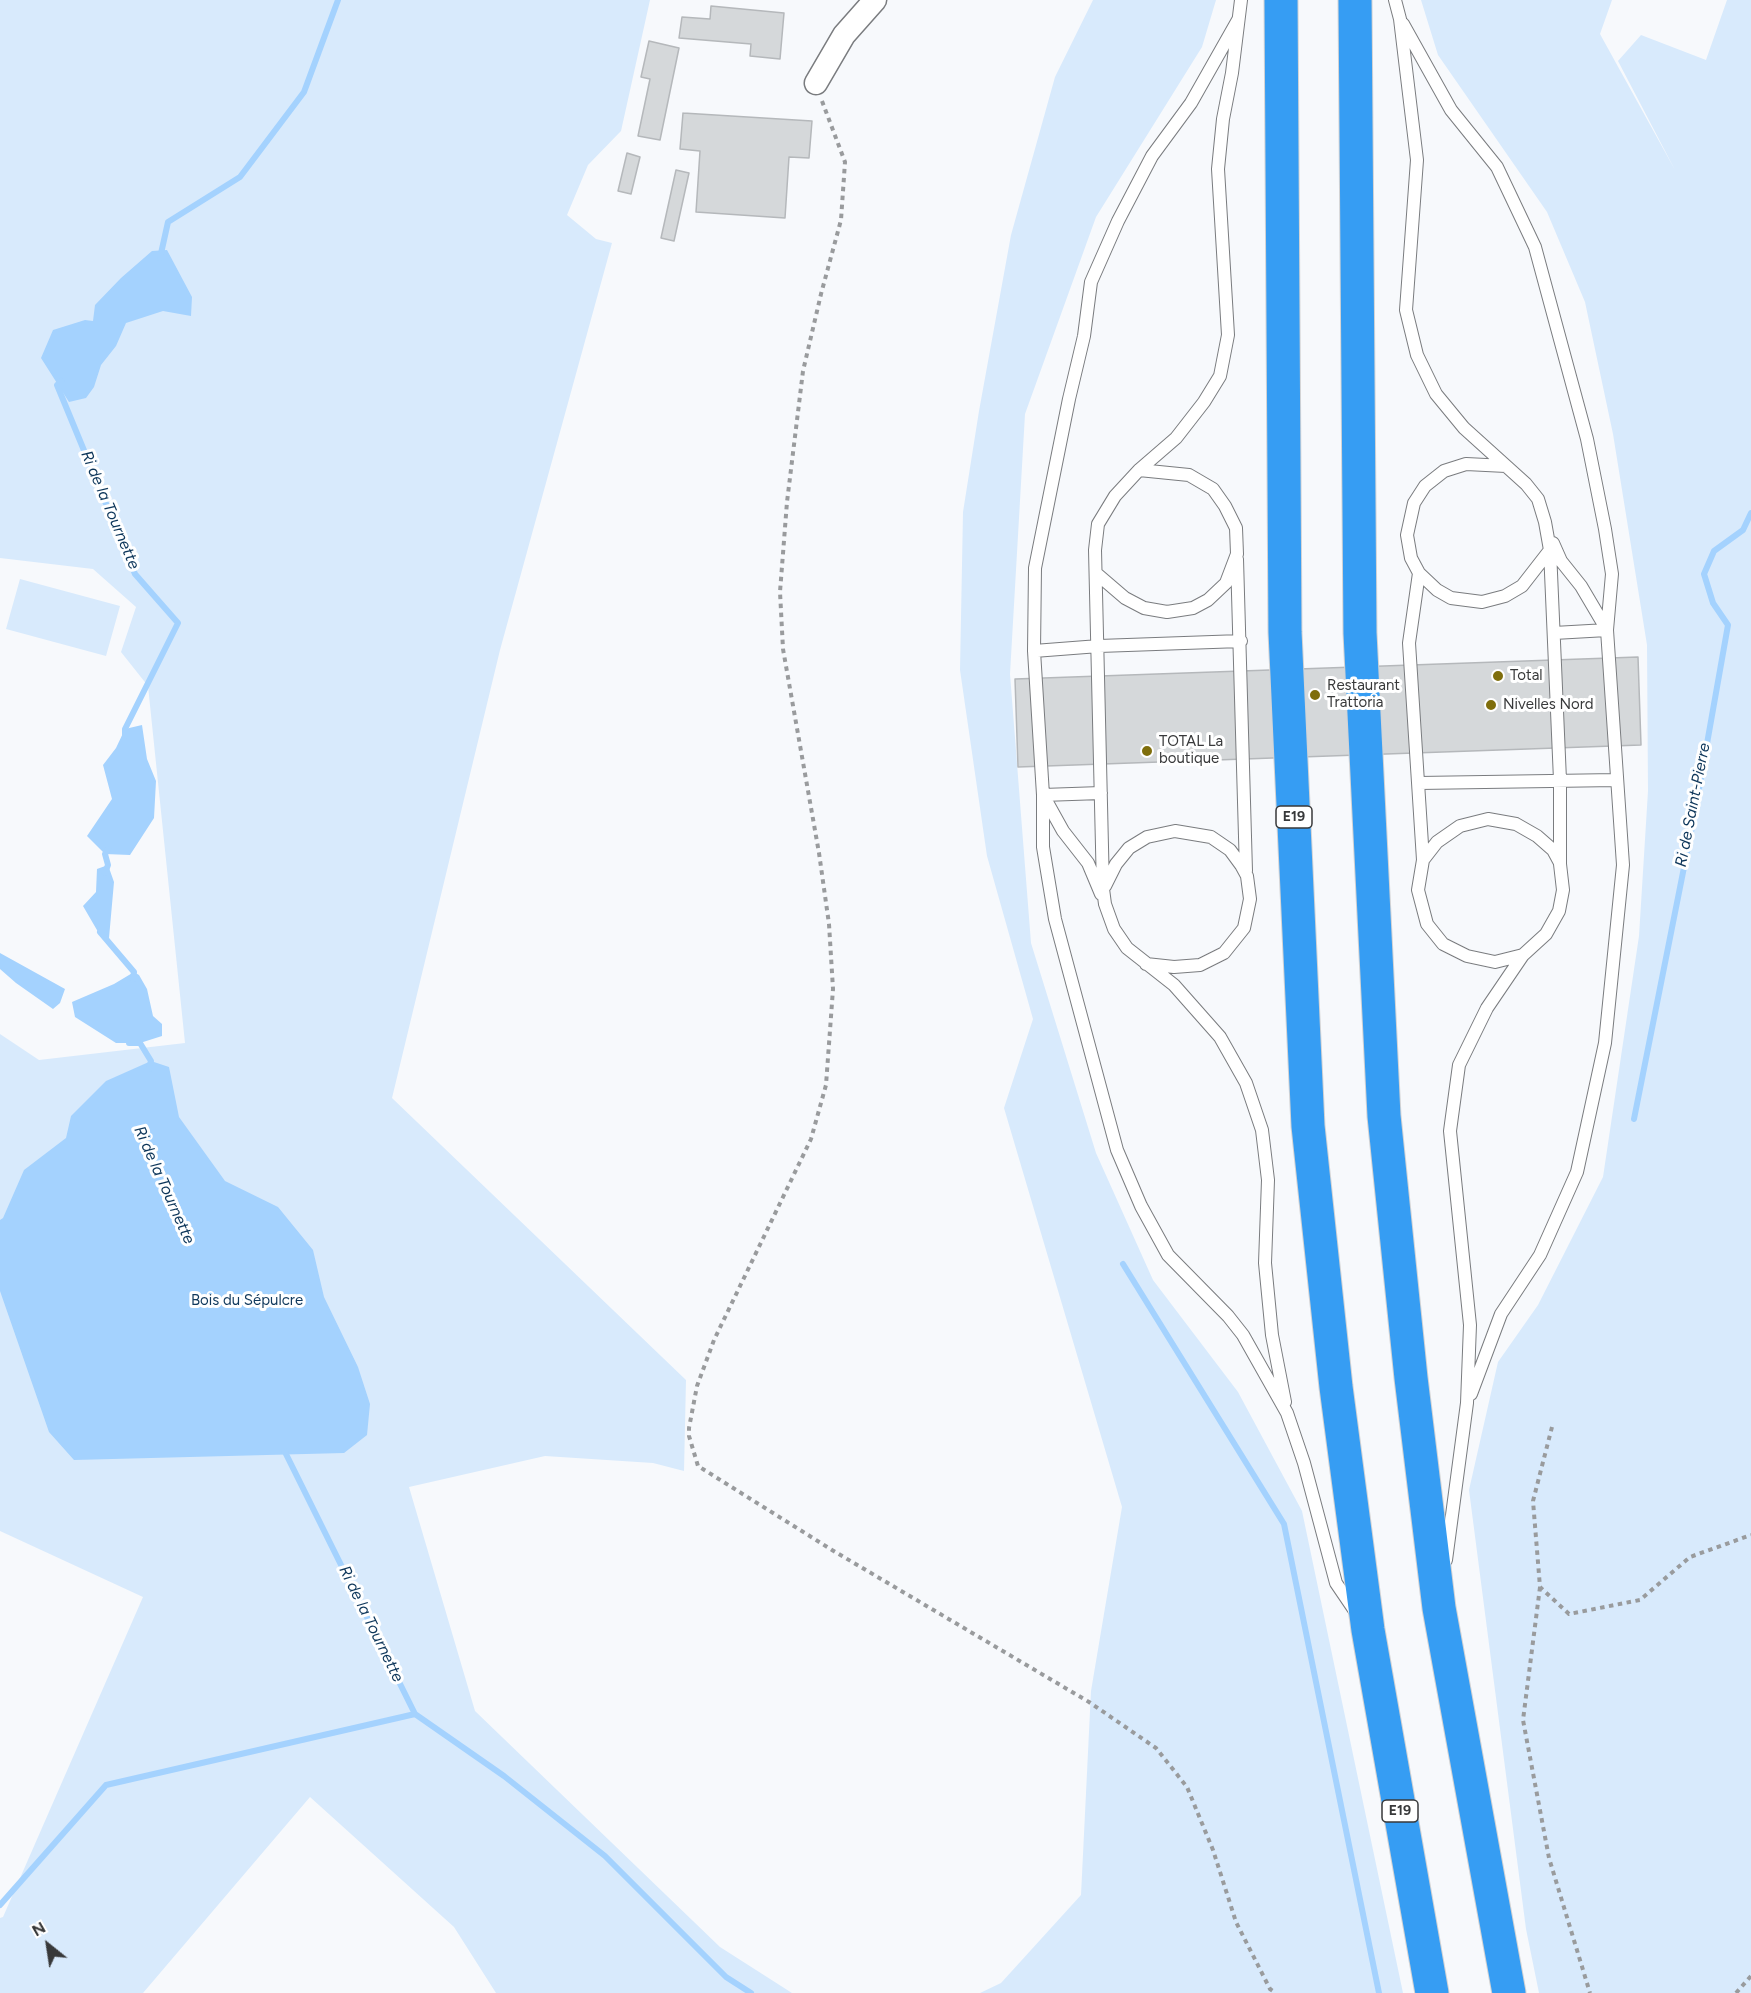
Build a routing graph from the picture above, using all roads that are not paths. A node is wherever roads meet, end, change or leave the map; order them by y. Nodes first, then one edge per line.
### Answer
1 (875, 0) edge
2 (1241, 0) edge
3 (1281, 0) edge
4 (1355, 0) edge
5 (1395, 0) edge
6 (1400, 19) junction
7 (1238, 20) junction
8 (816, 83) road end
9 (1506, 466) junction
10 (1139, 470) junction
11 (1545, 522) junction
12 (1550, 550) junction
13 (1237, 554) junction
14 (1419, 573) junction
15 (1097, 574) junction
16 (1607, 630) junction
17 (1554, 633) junction
18 (1240, 641) junction
19 (1099, 646) junction
20 (1034, 651) junction
21 (1560, 780) junction
22 (1616, 780) junction
23 (1419, 783) junction
24 (1101, 793) junction
25 (1043, 795) junction
26 (1423, 860) junction
27 (1560, 864) junction
28 (1246, 876) junction
29 (1103, 889) junction
30 (1105, 904) junction
31 (1524, 955) junction
32 (1144, 964) junction
33 (1467, 1403) junction
34 (1287, 1413) junction
35 (1439, 1608) junction
36 (1368, 1630) junction
37 (1432, 1993) edge
38 (1509, 1993) edge

1 - 8 street
2 - 7 lane
3 - 36 highway, E19
4 - 35 highway
5 - 6 lane
6 - 9 lane
6 - 16 lane
7 - 10 lane
7 - 20 lane
9 - 11 lane
9 - 14 lane
10 - 13 lane
10 - 15 lane
11 - 12 lane
11 - 16 lane
12 - 14 lane
12 - 17 lane
13 - 15 lane
13 - 18 lane
14 - 23 lane
15 - 19 lane
16 - 17 lane
16 - 22 lane
17 - 21 lane
18 - 19 lane
18 - 28 lane
19 - 20 lane
19 - 24 lane
20 - 25 lane
21 - 22 lane
21 - 23 lane
21 - 27 lane
22 - 33 lane
23 - 26 lane
24 - 25 lane
24 - 29 lane
25 - 30 lane
25 - 34 lane
26 - 27 lane
26 - 31 lane
27 - 31 lane
28 - 29 lane
28 - 32 lane
29 - 30 lane
30 - 32 lane
31 - 33 lane
32 - 34 lane
33 - 35 lane
34 - 36 lane
35 - 38 highway
36 - 37 highway, E19

